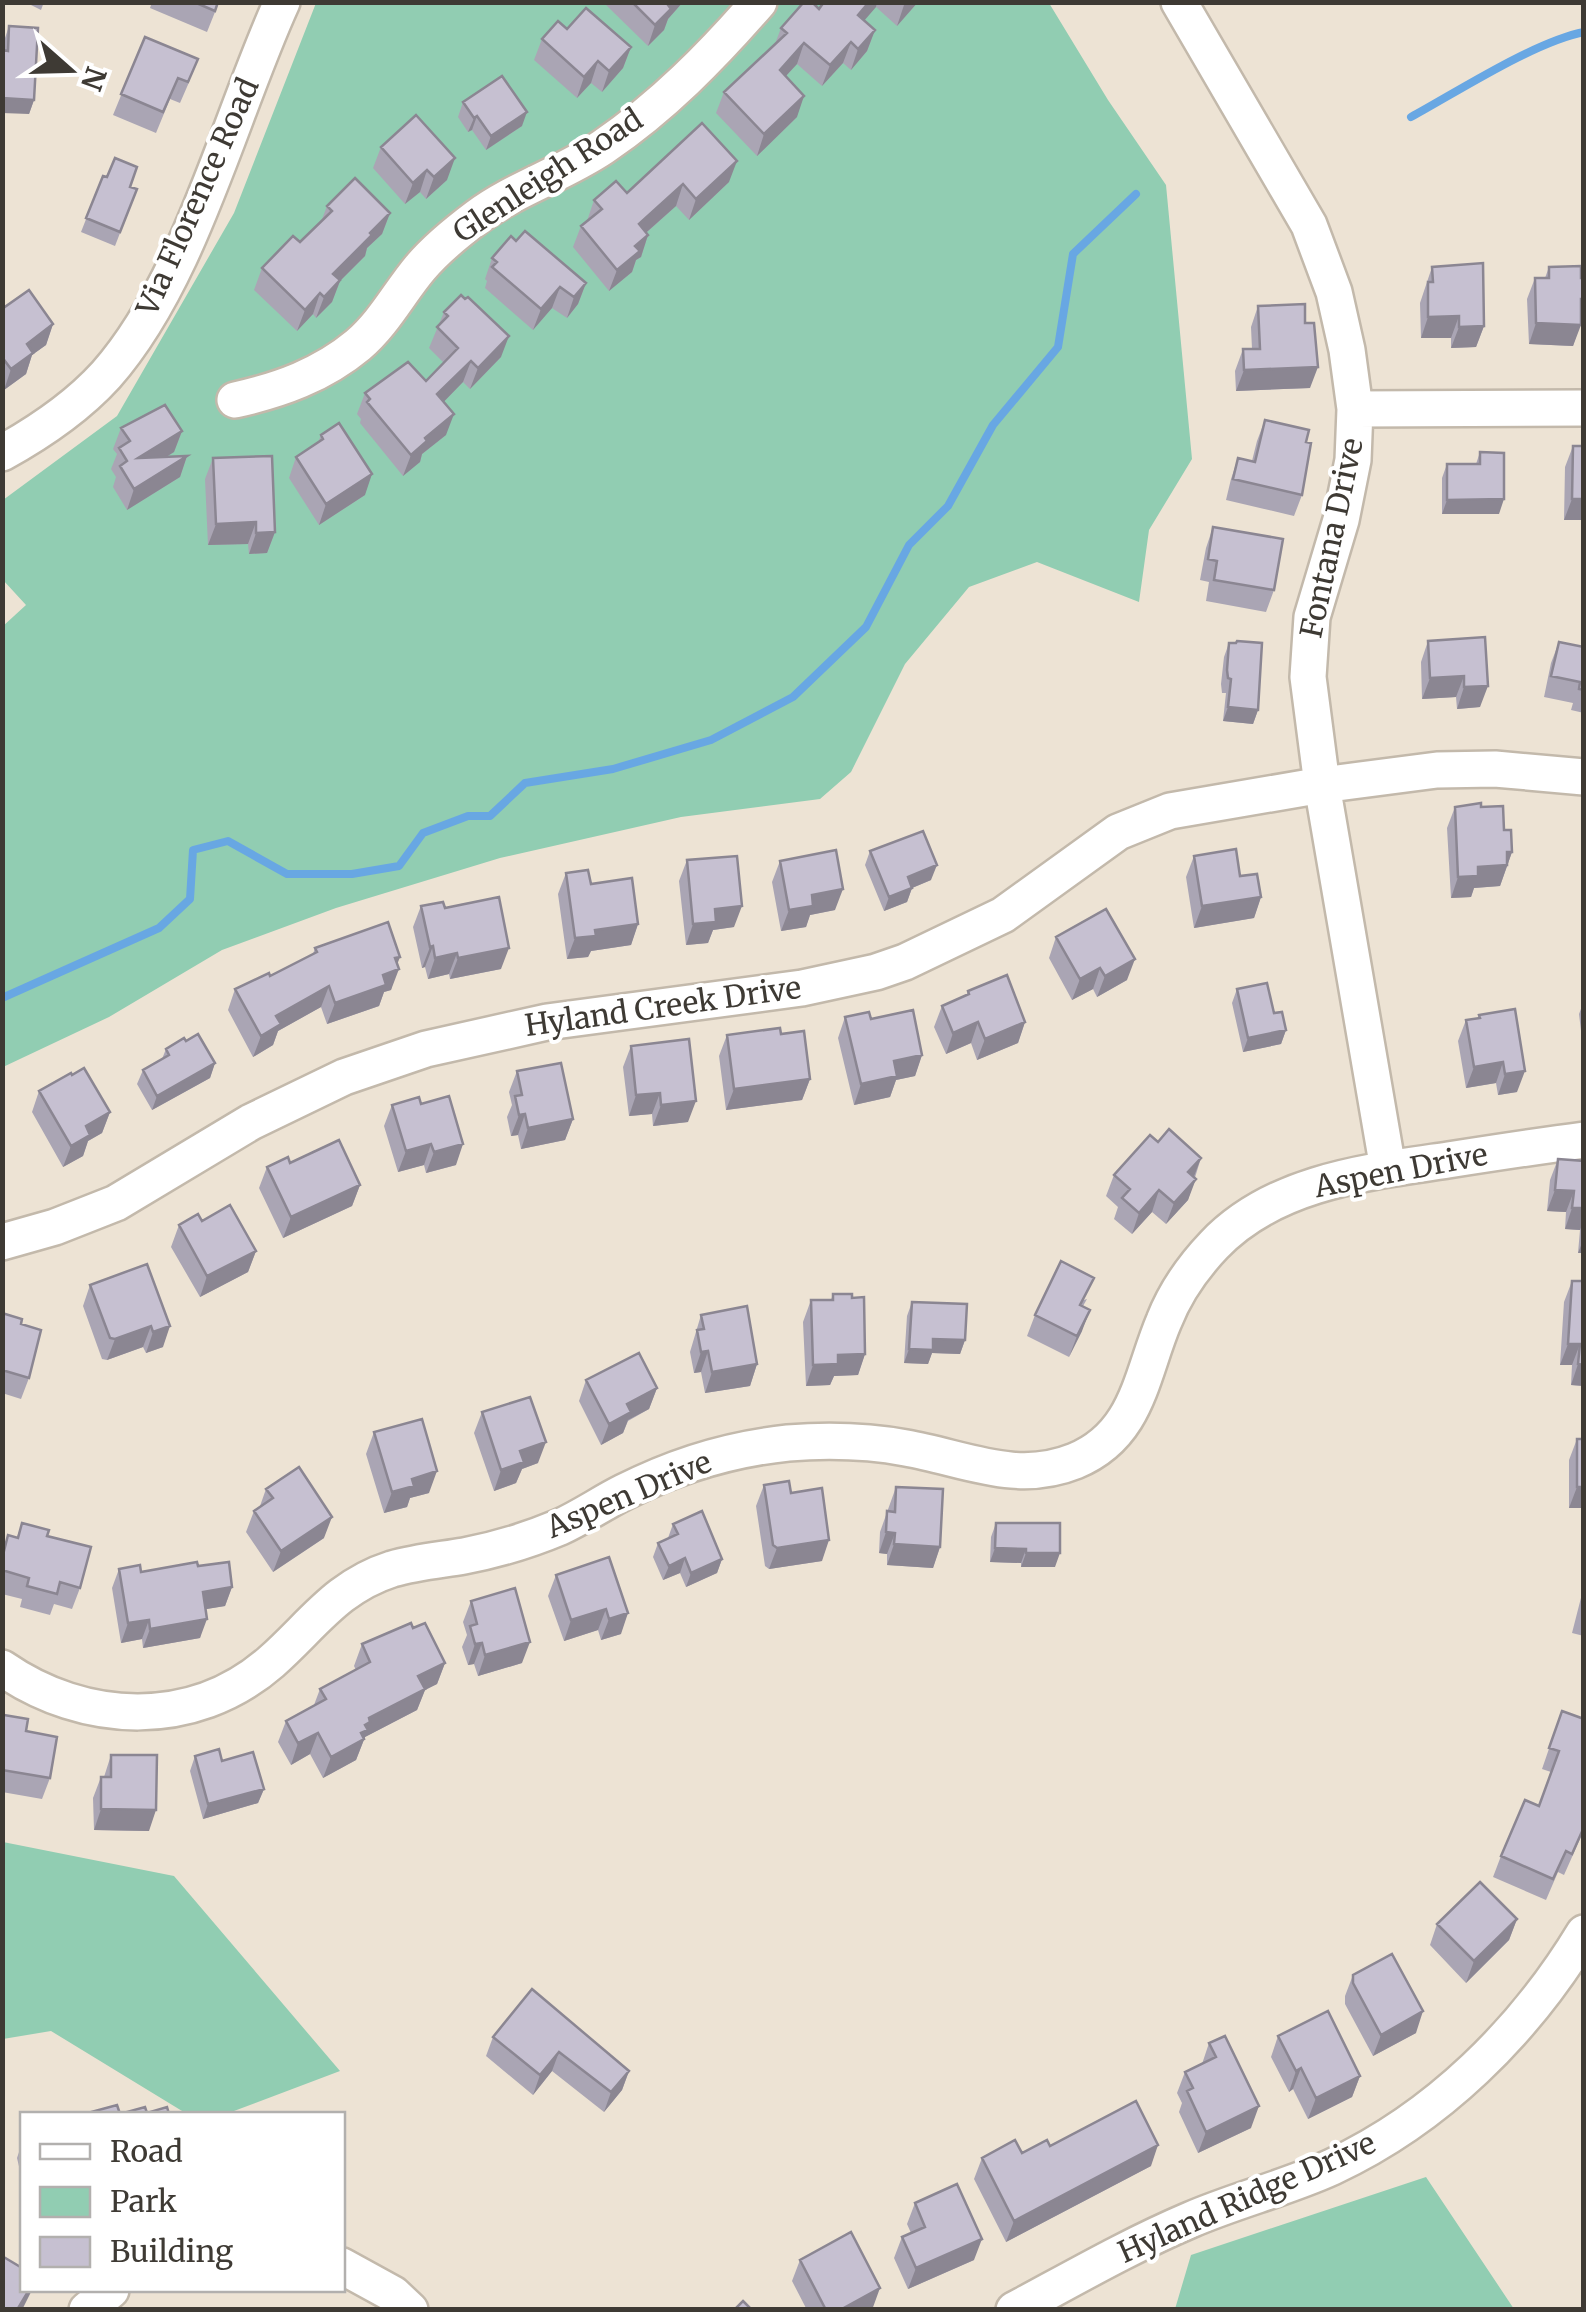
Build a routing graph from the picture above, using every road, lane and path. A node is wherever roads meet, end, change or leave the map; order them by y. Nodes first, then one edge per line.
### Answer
1 (282, 2) edge
2 (758, 2) edge
3 (1179, 2) edge
4 (234, 400) dead end
5 (1584, 408) edge
6 (1355, 409) junction
7 (2, 453) edge
8 (1584, 777) edge
9 (1322, 785) junction
10 (1584, 1140) edge
11 (1388, 1169) junction
12 (2, 1242) edge
13 (2, 1668) edge
14 (1584, 1933) edge
15 (345, 2268) edge
16 (110, 2292) edge
17 (87, 2310) edge
18 (410, 2310) edge
19 (1014, 2310) edge

1 - 7 street, Via Florence Road
2 - 4 street, Glenleigh Road
3 - 6 street, Fontana Drive
5 - 6 street
6 - 9 street, Fontana Drive
8 - 9 street, Hyland Creek Drive
9 - 11 street, Fontana Drive
9 - 12 street, Hyland Creek Drive
10 - 11 street, Aspen Drive
11 - 13 street, Aspen Drive
14 - 19 street, Hyland Ridge Drive
15 - 18 street
16 - 17 street

